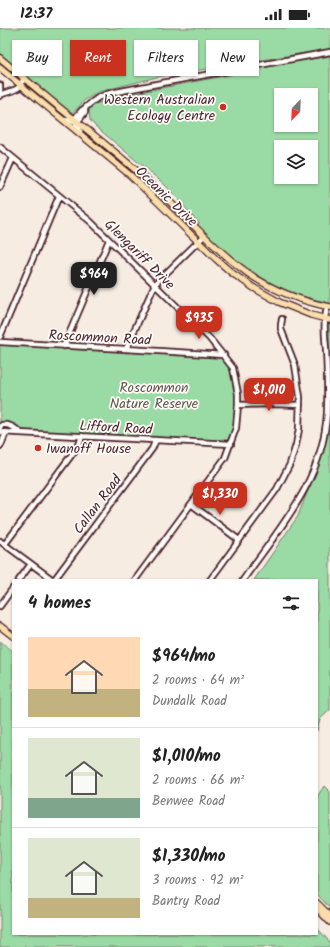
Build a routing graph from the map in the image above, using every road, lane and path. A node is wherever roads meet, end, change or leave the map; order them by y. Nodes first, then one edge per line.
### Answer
1 (330, 52) edge
2 (0, 58) edge
3 (7, 63) junction
4 (0, 68) edge
5 (24, 77) junction
6 (0, 85) edge
7 (21, 85) junction
8 (0, 96) edge
9 (64, 120) junction
10 (75, 120) junction
11 (86, 139) junction
12 (0, 147) edge
13 (13, 158) junction
14 (0, 187) edge
15 (59, 196) junction
16 (204, 236) junction
17 (108, 240) junction
18 (198, 242) junction
19 (155, 284) junction
20 (329, 307) edge
21 (282, 319) dead end
22 (327, 319) edge
23 (0, 337) edge
24 (0, 342) edge
25 (64, 346) junction
26 (126, 349) junction
27 (224, 355) junction
28 (238, 405) junction
29 (300, 405) junction
30 (0, 428) edge
31 (0, 432) edge
32 (6, 432) junction
33 (22, 433) junction
34 (82, 436) junction
35 (156, 440) junction
36 (230, 444) junction
37 (0, 446) edge
38 (191, 504) junction
39 (0, 540) edge
40 (240, 540) junction
41 (5, 544) junction
42 (31, 564) junction
43 (20, 579) edge
44 (53, 579) edge
45 (55, 579) edge
46 (136, 579) edge
47 (211, 579) edge
48 (244, 579) edge
49 (12, 589) edge
50 (0, 606) edge
51 (0, 626) edge
52 (0, 630) edge
53 (12, 635) edge
54 (12, 639) edge
55 (318, 904) edge
56 (318, 909) edge
57 (330, 916) edge
58 (330, 922) edge

1 - 10 street
2 - 3 main road, Oceanic Drive
3 - 4 street
3 - 5 main road, Oceanic Drive
4 - 7 main road, Oceanic Drive
5 - 7 street
5 - 10 main road, Oceanic Drive
6 - 8 street
7 - 8 street
7 - 9 main road, Oceanic Drive
9 - 10 street
9 - 11 main road, Oceanic Drive
10 - 11 street
10 - 16 main road, Oceanic Drive
11 - 18 main road, Oceanic Drive
12 - 13 street, Glengariff Drive
13 - 14 street
13 - 15 street, Glengariff Drive
15 - 17 street, Glengariff Drive
15 - 23 street
16 - 18 street
16 - 20 main road, Oceanic Drive
17 - 19 street, Glengariff Drive
17 - 25 street
18 - 19 street
18 - 22 main road, Oceanic Drive
19 - 26 street
19 - 27 street, Glengariff Drive
20 - 22 street
21 - 29 street
22 - 48 street
24 - 25 street, Roscommon Road
25 - 26 street, Roscommon Road
26 - 27 street, Roscommon Road
27 - 28 street, Glengariff Drive
28 - 29 street
28 - 36 street, Glengariff Drive
29 - 40 street
30 - 33 street
31 - 32 street, Lifford Road
32 - 33 street, Lifford Road
32 - 37 street
33 - 34 street, Lifford Road
34 - 35 street, Lifford Road
34 - 41 street
35 - 36 street, Lifford Road
35 - 45 street, Callan Road
36 - 38 street, Glengariff Drive
38 - 40 street
38 - 46 street, Glengariff Drive
39 - 41 street
40 - 47 street
41 - 42 street
42 - 43 street
42 - 44 street
49 - 50 street
51 - 53 main road
52 - 54 main road
55 - 57 main road
56 - 58 main road

